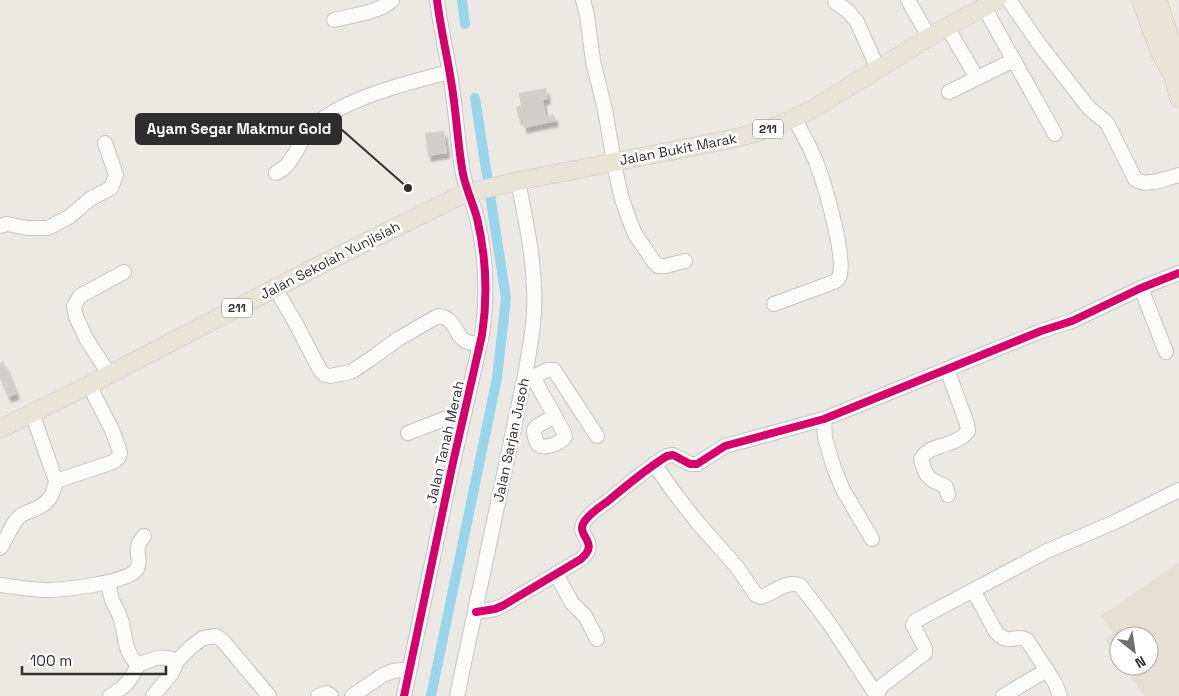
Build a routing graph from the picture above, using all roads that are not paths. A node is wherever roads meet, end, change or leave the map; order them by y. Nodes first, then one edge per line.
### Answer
1 (392, 0) edge
2 (437, 0) edge
3 (583, 0) edge
4 (908, 0) edge
5 (1009, 0) edge
6 (1141, 0) edge
7 (1158, 0) edge
8 (835, 2) dead end
9 (991, 4) edge
10 (334, 20) dead end
11 (947, 27) junction
12 (929, 37) junction
13 (1014, 60) junction
14 (878, 69) junction
15 (450, 72) junction
16 (1176, 76) edge
17 (977, 78) junction
18 (948, 92) dead end
19 (1179, 98) edge
20 (794, 118) junction
21 (1055, 134) dead end
22 (105, 143) dead end
23 (614, 162) junction
24 (276, 173) dead end
25 (1179, 175) edge
26 (515, 182) junction
27 (472, 192) junction
28 (0, 226) edge
29 (685, 261) dead end
30 (124, 272) dead end
31 (1179, 273) edge
32 (276, 288) junction
33 (1141, 288) junction
34 (774, 304) dead end
35 (480, 343) junction
36 (1166, 352) dead end
37 (947, 369) junction
38 (109, 374) junction
39 (529, 376) junction
40 (89, 385) junction
41 (465, 411) junction
42 (32, 413) junction
43 (555, 416) dead end
44 (824, 419) junction
45 (0, 429) edge
46 (408, 433) dead end
47 (597, 436) dead end
48 (654, 464) junction
49 (56, 481) junction
50 (1179, 490) edge
51 (948, 495) dead end
52 (144, 536) dead end
53 (872, 540) dead end
54 (0, 548) edge
55 (556, 574) junction
56 (108, 582) junction
57 (0, 585) edge
58 (973, 590) junction
59 (476, 612) junction
60 (597, 639) dead end
61 (177, 661) junction
62 (138, 665) junction
63 (409, 669) junction
64 (1047, 670) junction
65 (110, 696) edge
66 (153, 696) edge
67 (269, 696) edge
68 (318, 696) edge
69 (331, 696) edge
70 (352, 696) edge
71 (404, 696) edge
72 (457, 696) edge
73 (877, 696) edge
74 (1003, 696) edge
75 (1060, 696) edge

1 - 10 street
2 - 15 street, Jalan Tanah Merah
3 - 23 street
4 - 12 street
5 - 25 street
6 - 16 main road
7 - 16 main road
8 - 14 street
9 - 11 main road, Jalan Bukit Marak / 211
9 - 13 street
11 - 12 main road, Jalan Bukit Marak / 211
11 - 17 street
12 - 14 main road, Jalan Bukit Marak / 211
13 - 17 street
13 - 21 street
14 - 20 main road, Jalan Bukit Marak / 211
15 - 24 street
15 - 27 street, Jalan Tanah Merah
16 - 19 main road
17 - 18 street
20 - 23 main road, Jalan Bukit Marak / 211
20 - 34 street
22 - 28 street
23 - 26 main road, Jalan Bukit Marak / 211
23 - 29 street
26 - 27 main road, Jalan Bukit Marak / 211
26 - 39 street, Jalan Sarjan Jusoh
27 - 32 main road, Jalan Sekolah Yunjisiah / 211
27 - 35 street, Jalan Tanah Merah
30 - 38 street
31 - 33 street
32 - 35 street
32 - 38 main road, Jalan Sekolah Yunjisiah / 211
33 - 36 street
33 - 37 street
35 - 41 street, Jalan Tanah Merah
37 - 44 street
37 - 51 street
38 - 40 main road, Jalan Sekolah Yunjisiah / 211
39 - 43 street
39 - 47 street
39 - 59 street, Jalan Sarjan Jusoh
40 - 42 main road, Jalan Sekolah Yunjisiah / 211
40 - 49 street
41 - 46 street
41 - 63 street, Jalan Tanah Merah
42 - 45 main road, Jalan Sekolah Yunjisiah / 211
42 - 49 street
44 - 48 street
44 - 53 street
48 - 55 street
48 - 73 street
49 - 54 street
50 - 58 street
52 - 56 street
55 - 59 street
55 - 60 street
56 - 57 street
56 - 62 street
58 - 64 street
58 - 73 street
59 - 72 street, Jalan Sarjan Jusoh
61 - 62 street
61 - 66 street
61 - 67 street
62 - 65 street
63 - 70 street
63 - 71 street, Jalan Tanah Merah
64 - 74 street
64 - 75 street
68 - 69 street

